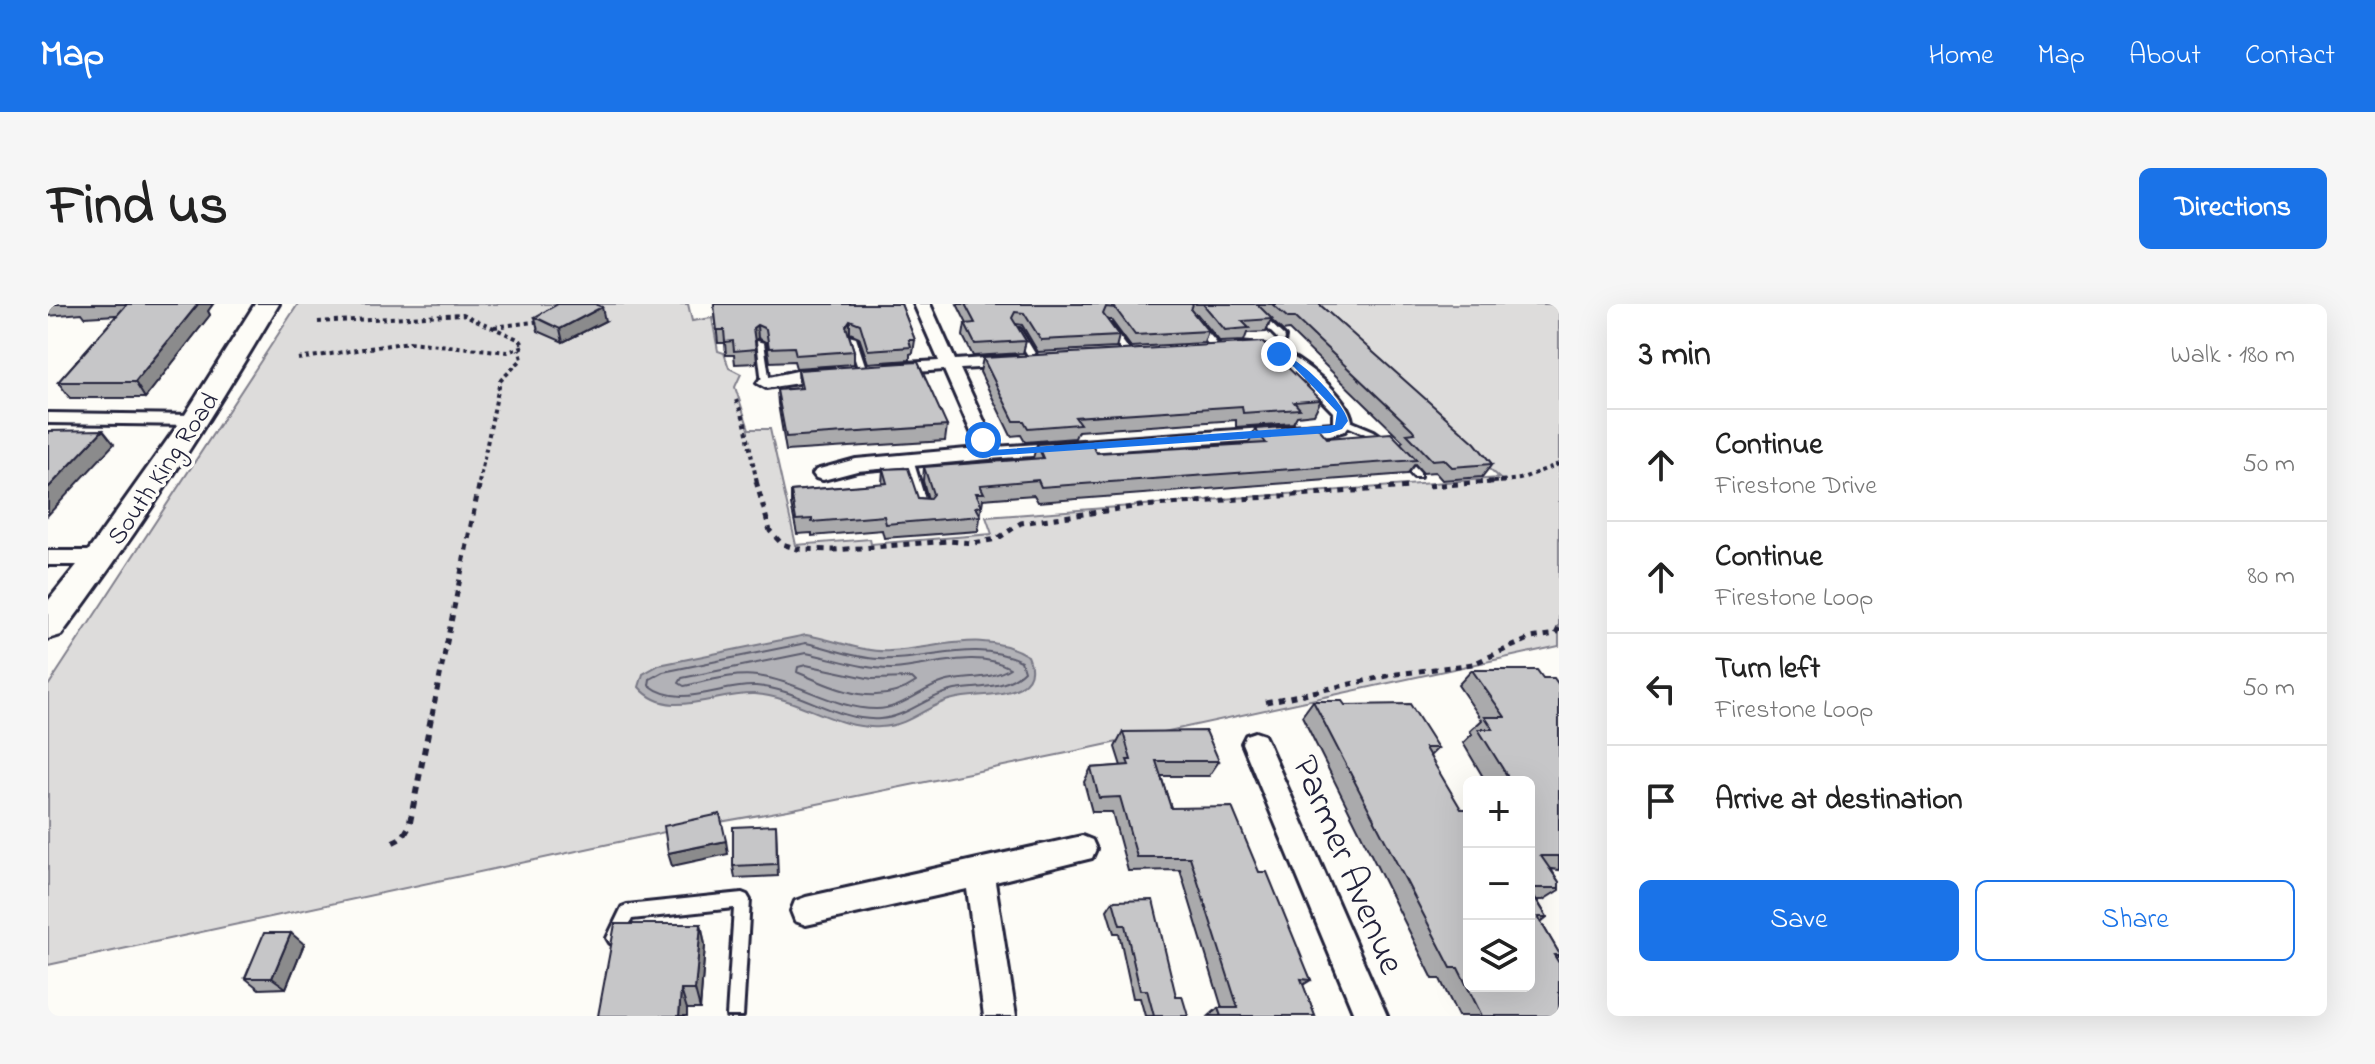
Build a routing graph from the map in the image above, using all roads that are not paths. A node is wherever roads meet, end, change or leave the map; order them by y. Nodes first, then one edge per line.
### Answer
1 (267, 304) edge
2 (922, 304) edge
3 (1247, 304) edge
4 (1192, 318) edge
5 (1106, 324) edge
6 (1016, 329) edge
7 (852, 338) edge
8 (760, 343) dead end
9 (1217, 349) junction
10 (1188, 351) edge
11 (1128, 354) edge
12 (1279, 354) junction
13 (1043, 360) joint
14 (949, 365) junction
15 (863, 371) junction
16 (766, 383) joint
17 (48, 418) edge
18 (196, 420) junction
19 (1343, 421) junction
20 (989, 453) junction
21 (908, 460) junction
22 (823, 474) dead end
23 (1417, 475) edge
24 (923, 509) edge
25 (48, 558) edge
26 (101, 558) junction
27 (48, 626) edge
28 (1255, 743) dead end
29 (1082, 849) dead end
30 (979, 872) junction
31 (806, 911) dead end
32 (610, 959) edge
33 (735, 1016) edge
34 (1000, 1016) edge
35 (1371, 1016) edge

1 - 18 main road, South King Road
2 - 14 street
3 - 12 lane
4 - 9 lane
5 - 11 lane
6 - 13 lane
7 - 15 lane
8 - 16 lane
9 - 10 street
9 - 12 street
12 - 19 street
13 - 14 street
14 - 15 street
14 - 20 street
15 - 16 street
17 - 18 street
18 - 26 main road, South King Road
19 - 20 street
19 - 23 lane
20 - 21 street
21 - 22 street
21 - 24 lane
25 - 26 street
26 - 27 main road, South King Road
28 - 35 street, Parmer Avenue
29 - 30 street
30 - 31 street
30 - 34 street
32 - 33 lane

